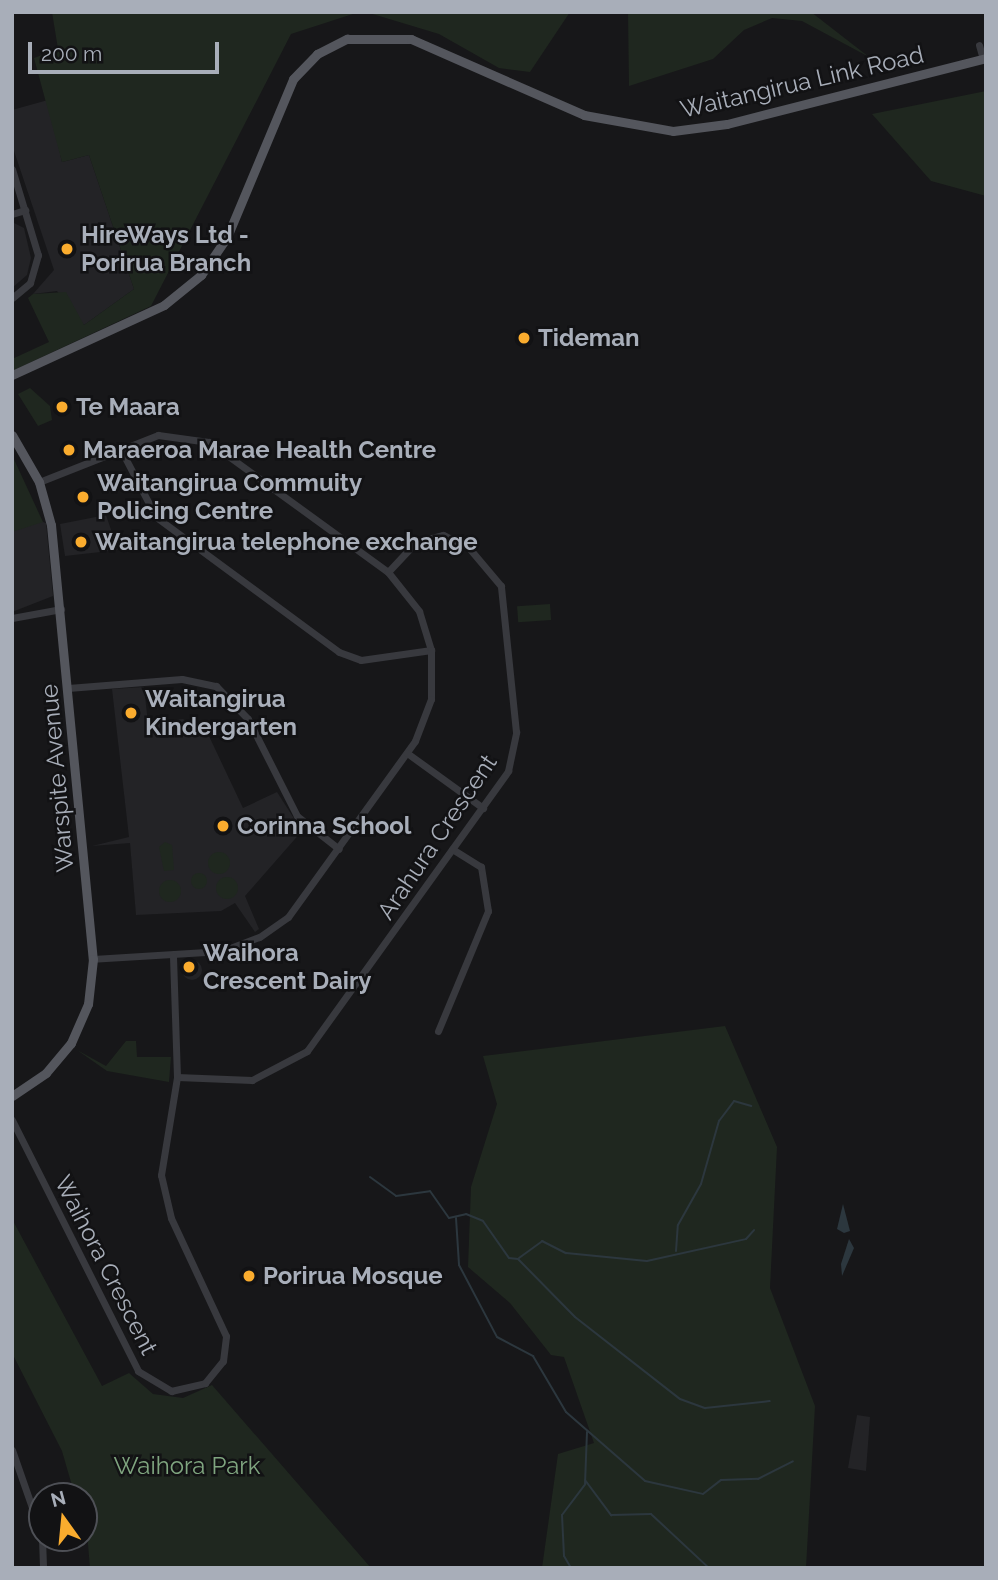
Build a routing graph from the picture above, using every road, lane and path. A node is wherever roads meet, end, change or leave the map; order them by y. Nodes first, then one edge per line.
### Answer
1 (979, 45) dead end
2 (984, 59) edge
3 (12, 169) edge
4 (25, 210) junction
5 (12, 214) edge
6 (12, 298) edge
7 (12, 375) edge
8 (12, 435) edge
9 (120, 448) junction
10 (39, 482) junction
11 (388, 572) junction
12 (61, 609) junction
13 (12, 618) edge
14 (432, 650) junction
15 (68, 688) junction
16 (407, 752) junction
17 (483, 808) junction
18 (339, 849) junction
19 (452, 849) junction
20 (173, 956) junction
21 (93, 959) junction
22 (438, 1031) dead end
23 (177, 1077) junction
24 (12, 1096) edge
25 (12, 1120) edge
26 (12, 1450) edge
27 (28, 1496) edge

1 - 2 street
2 - 7 main road, Waitangirua Link Road
3 - 4 street
4 - 5 street
4 - 6 street
8 - 10 main road, Warspite Avenue
9 - 10 street
9 - 11 street
9 - 14 street
10 - 12 main road, Warspite Avenue
11 - 14 street
11 - 17 street, Arahura Crescent
12 - 13 street
12 - 15 main road, Warspite Avenue
14 - 16 street
15 - 18 street
15 - 21 main road, Warspite Avenue
16 - 17 street
16 - 18 street
17 - 19 street, Arahura Crescent
18 - 20 street
19 - 22 street
19 - 23 street, Arahura Crescent
20 - 21 street
20 - 23 street, Waihora Crescent
21 - 24 main road, Warspite Avenue
23 - 25 street, Waihora Crescent
26 - 27 street

